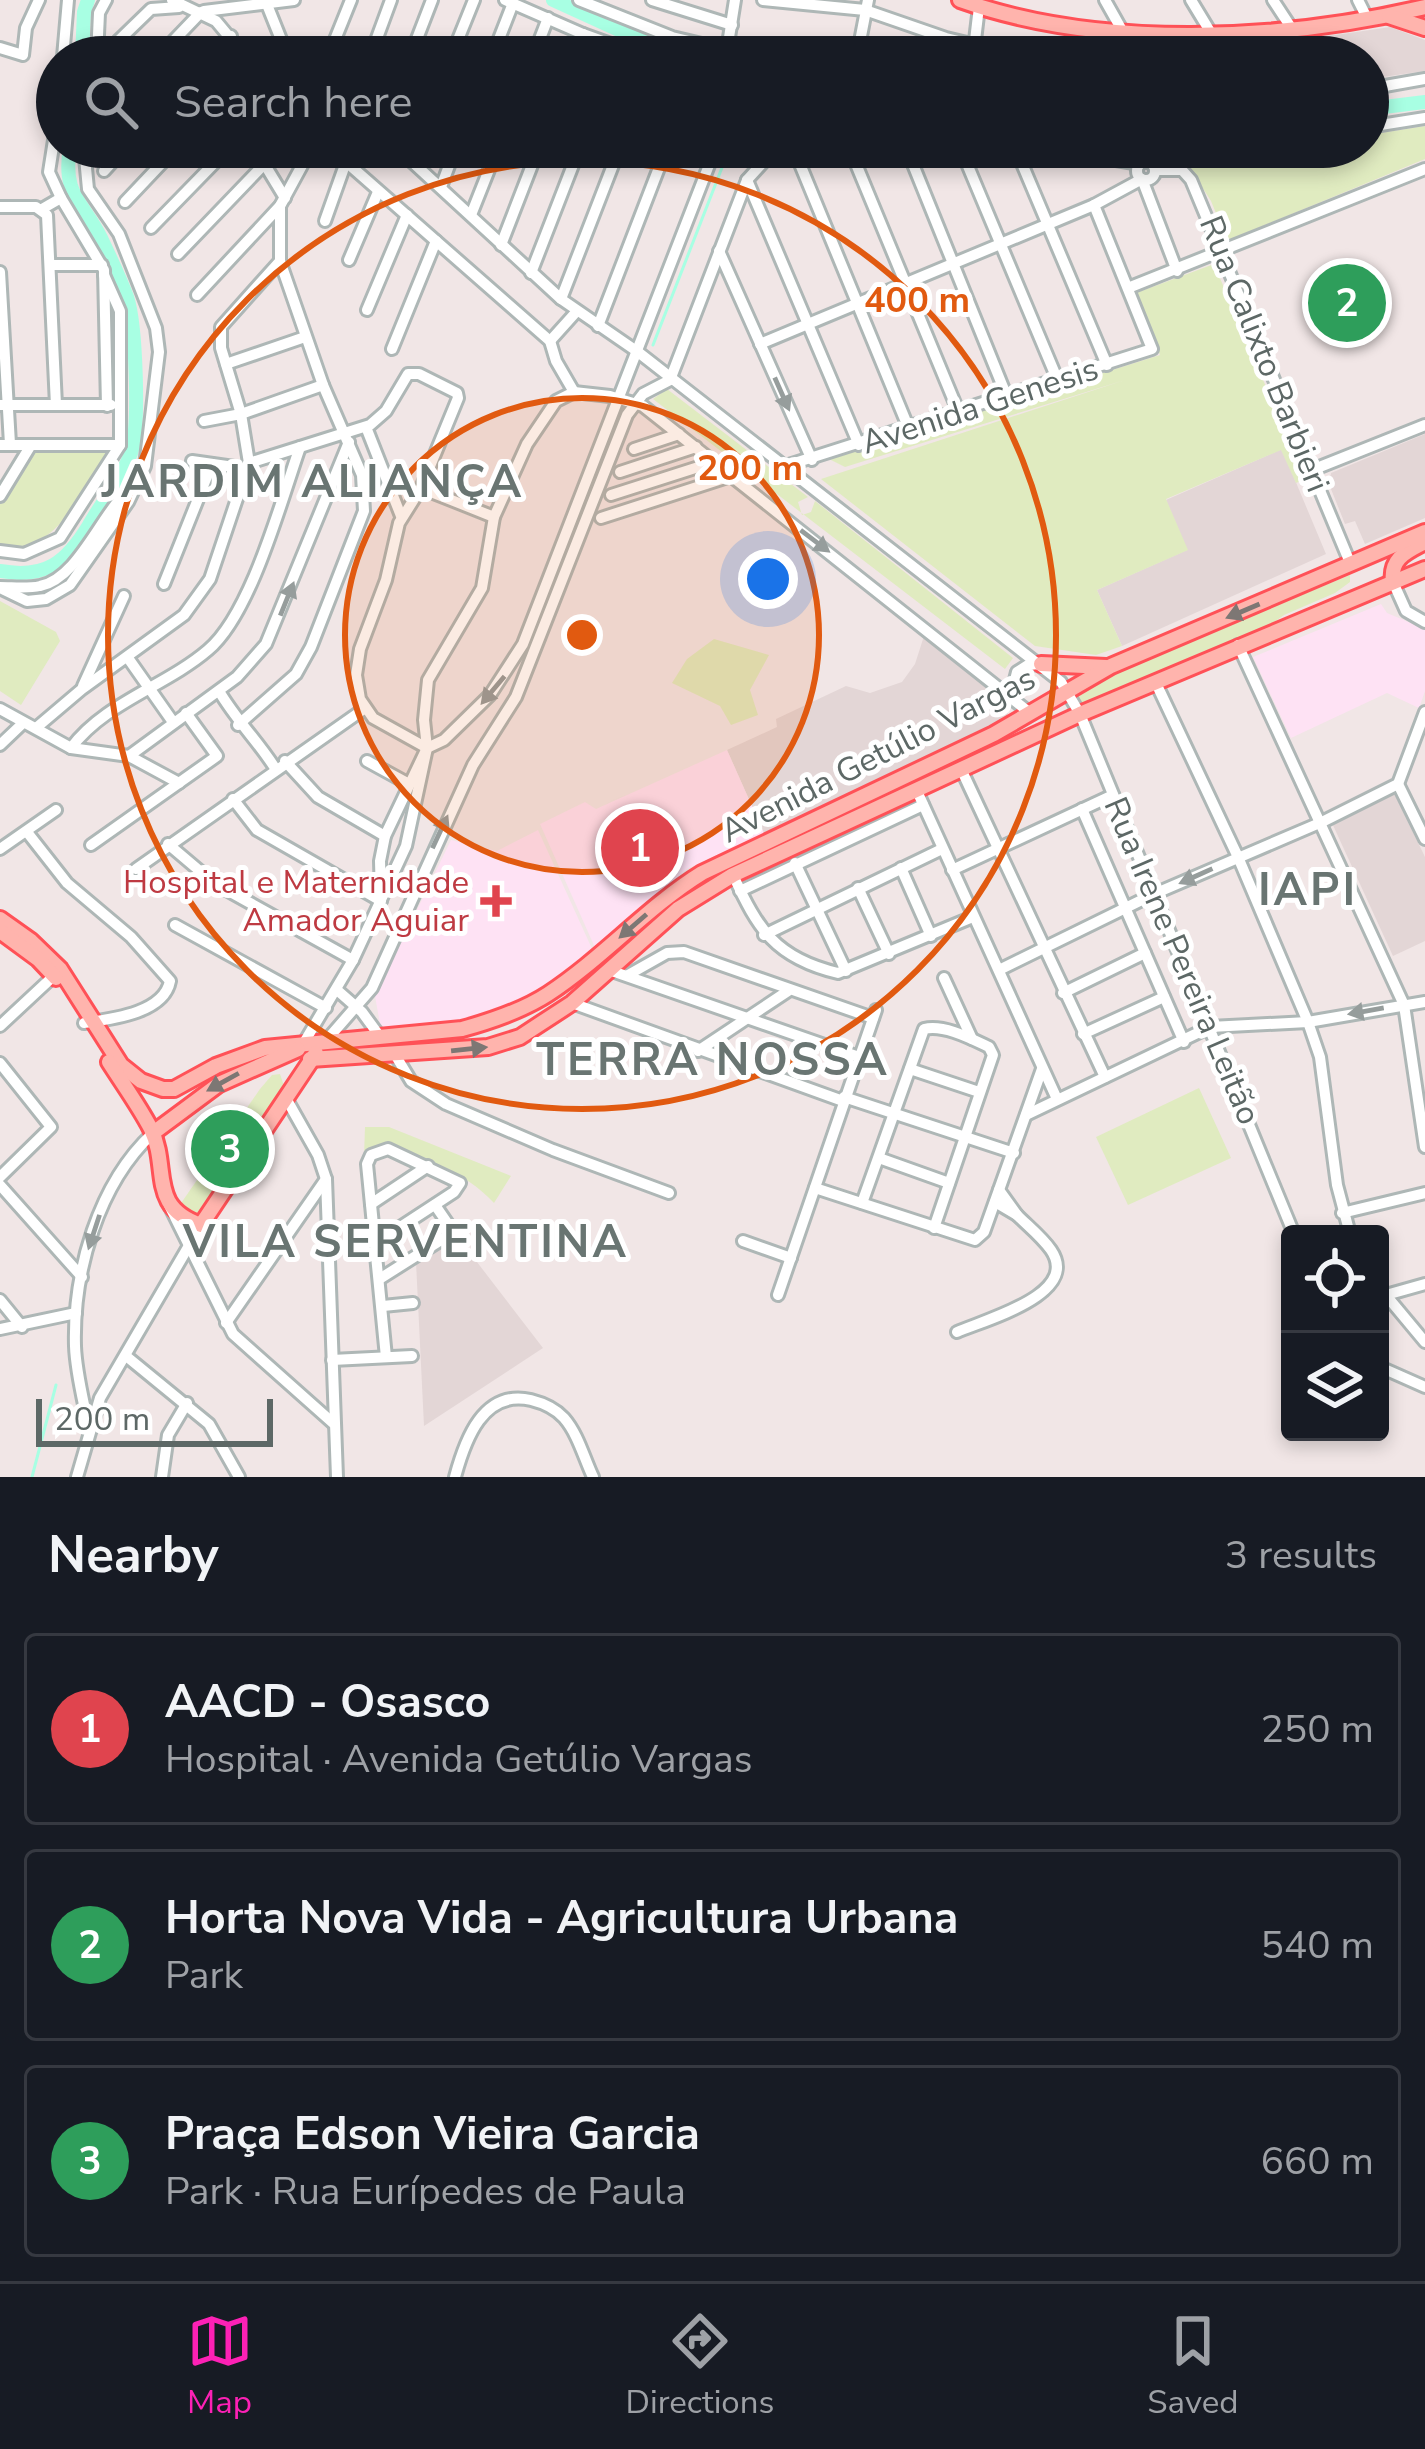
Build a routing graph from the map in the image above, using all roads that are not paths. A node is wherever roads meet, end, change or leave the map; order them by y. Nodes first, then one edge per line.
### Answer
1 (39, 0) edge
2 (68, 0) edge
3 (106, 0) edge
4 (294, 0) edge
5 (351, 0) edge
6 (392, 0) edge
7 (432, 0) edge
8 (474, 0) edge
9 (579, 0) edge
10 (652, 0) edge
11 (735, 0) edge
12 (763, 0) edge
13 (1105, 0) edge
14 (1191, 0) edge
15 (1274, 0) edge
16 (1358, 0) edge
17 (509, 1) edge
18 (266, 2) edge
19 (968, 2) edge
20 (177, 4) edge
21 (866, 5) edge
22 (1425, 8) edge
23 (201, 12) junction
24 (1389, 16) junction
25 (548, 17) junction
26 (1367, 18) junction
27 (732, 26) junction
28 (1425, 28) edge
29 (1292, 29) junction
30 (1118, 32) junction
31 (1218, 33) junction
32 (583, 34) joint
33 (65, 36) edge
34 (97, 36) edge
35 (123, 36) edge
36 (178, 36) edge
37 (231, 36) edge
38 (280, 36) edge
39 (336, 36) edge
40 (378, 36) edge
41 (418, 36) edge
42 (459, 36) edge
43 (498, 36) edge
44 (541, 36) edge
45 (586, 36) edge
46 (676, 36) edge
47 (730, 36) edge
48 (861, 36) edge
49 (939, 36) edge
50 (972, 36) edge
51 (1117, 36) edge
52 (1220, 36) edge
53 (0, 48) edge
54 (1425, 79) edge
55 (1389, 85) edge
56 (1425, 118) edge
57 (1389, 124) edge
58 (50, 168) edge
59 (86, 168) edge
60 (107, 168) edge
61 (157, 168) edge
62 (210, 168) edge
63 (261, 168) edge
64 (271, 168) edge
65 (301, 168) edge
66 (344, 168) edge
67 (352, 168) edge
68 (420, 168) edge
69 (449, 168) edge
70 (490, 168) edge
71 (530, 168) edge
72 (572, 168) edge
73 (612, 168) edge
74 (659, 168) edge
75 (708, 168) edge
76 (758, 168) edge
77 (801, 168) edge
78 (857, 168) edge
79 (914, 168) edge
80 (969, 168) edge
81 (1024, 168) edge
82 (1138, 168) edge
83 (1425, 169) edge
84 (1155, 170) joint
85 (104, 171) dead end
86 (1142, 179) junction
87 (747, 180) junction
88 (441, 187) junction
89 (378, 192) junction
90 (61, 198) junction
91 (124, 202) dead end
92 (282, 202) junction
93 (1094, 205) junction
94 (0, 207) edge
95 (42, 209) junction
96 (407, 215) junction
97 (471, 215) junction
98 (325, 221) dead end
99 (1048, 224) junction
100 (151, 228) dead end
101 (436, 241) junction
102 (501, 244) junction
103 (1000, 244) junction
104 (718, 251) junction
105 (1222, 252) junction
106 (178, 254) dead end
107 (349, 260) dead end
108 (280, 261) junction
109 (952, 264) junction
110 (50, 265) junction
111 (103, 270) junction
112 (1177, 271) junction
113 (0, 272) edge
114 (531, 273) junction
115 (904, 284) junction
116 (1128, 288) junction
117 (197, 295) dead end
118 (561, 299) junction
119 (855, 304) junction
120 (368, 310) dead end
121 (577, 310) junction
122 (2, 322) edge
123 (808, 324) junction
124 (598, 326) junction
125 (305, 337) junction
126 (550, 340) junction
127 (760, 344) junction
128 (392, 349) dead end
129 (638, 352) junction
130 (226, 364) junction
131 (1107, 365) junction
132 (4, 366) edge
133 (670, 380) junction
134 (1058, 381) junction
135 (323, 385) junction
136 (574, 392) junction
137 (1007, 397) junction
138 (620, 398) junction
139 (635, 402) junction
140 (5, 405) edge
141 (56, 405) junction
142 (122, 405) junction
143 (107, 406) junction
144 (959, 413) junction
145 (241, 414) junction
146 (204, 421) dead end
147 (1425, 424) edge
148 (366, 427) junction
149 (909, 429) junction
150 (679, 434) junction
151 (346, 436) junction
152 (5, 444) edge
153 (31, 445) junction
154 (120, 445) junction
155 (860, 445) junction
156 (300, 447) junction
157 (696, 447) junction
158 (634, 449) dead end
159 (809, 460) junction
160 (192, 461) dead end
161 (714, 462) junction
162 (212, 464) junction
163 (249, 466) junction
164 (782, 467) junction
165 (1312, 470) junction
166 (620, 472) dead end
167 (731, 476) junction
168 (801, 482) junction
169 (421, 488) junction
170 (611, 495) dead end
171 (0, 496) edge
172 (401, 516) junction
173 (494, 517) junction
174 (601, 518) dead end
175 (1425, 532) edge
176 (1425, 542) edge
177 (0, 550) edge
178 (1351, 565) junction
179 (1425, 569) edge
180 (1393, 582) junction
181 (164, 584) dead end
182 (0, 588) edge
183 (124, 596) dead end
184 (1312, 614) junction
185 (1425, 622) edge
186 (1238, 645) junction
187 (1014, 647) junction
188 (128, 658) junction
189 (1041, 664) junction
190 (1111, 666) junction
191 (1022, 667) junction
192 (1155, 681) junction
193 (150, 688) junction
194 (82, 689) junction
195 (1065, 690) junction
196 (219, 691) junction
197 (1011, 696) junction
198 (0, 709) edge
199 (364, 709) junction
200 (186, 713) junction
201 (1030, 713) junction
202 (1425, 713) edge
203 (1079, 714) junction
204 (173, 722) junction
205 (22, 724) junction
206 (238, 725) junction
207 (1053, 727) junction
208 (36, 728) junction
209 (0, 745) edge
210 (71, 748) junction
211 (427, 748) junction
212 (130, 756) junction
213 (368, 761) dead end
214 (280, 765) junction
215 (962, 771) junction
216 (178, 782) junction
217 (409, 784) junction
218 (1398, 784) junction
219 (1113, 795) junction
220 (920, 798) junction
221 (233, 799) junction
222 (1082, 809) junction
223 (56, 810) dead end
224 (1322, 822) junction
225 (27, 832) junction
226 (385, 836) junction
227 (1425, 839) edge
228 (91, 844) dead end
229 (168, 844) junction
230 (999, 848) junction
231 (0, 849) edge
232 (942, 849) junction
233 (1238, 857) junction
234 (795, 863) junction
235 (901, 868) junction
236 (136, 869) dead end
237 (952, 871) junction
238 (733, 875) junction
239 (858, 888) junction
240 (740, 891) junction
241 (1154, 894) junction
242 (381, 901) junction
243 (815, 908) junction
244 (1126, 908) junction
245 (974, 917) junction
246 (0, 923) edge
247 (176, 925) dead end
248 (764, 935) junction
249 (931, 936) junction
250 (1044, 950) junction
251 (1144, 953) junction
252 (889, 954) junction
253 (353, 960) junction
254 (609, 970) junction
255 (999, 970) junction
256 (846, 971) junction
257 (57, 972) junction
258 (628, 975) junction
259 (944, 978) dead end
260 (372, 988) junction
261 (337, 990) junction
262 (788, 991) junction
263 (1063, 993) junction
264 (544, 997) junction
265 (1164, 997) junction
266 (1425, 1002) edge
267 (572, 1003) junction
268 (1404, 1005) junction
269 (326, 1008) junction
270 (358, 1008) junction
271 (552, 1019) junction
272 (748, 1019) junction
273 (88, 1022) junction
274 (369, 1022) junction
275 (1308, 1022) junction
276 (0, 1026) edge
277 (1210, 1027) junction
278 (1083, 1034) junction
279 (381, 1038) junction
280 (972, 1039) junction
281 (1184, 1042) junction
282 (324, 1043) junction
283 (698, 1051) junction
284 (306, 1053) junction
285 (394, 1053) junction
286 (859, 1057) junction
287 (275, 1060) junction
288 (0, 1063) edge
289 (910, 1069) junction
290 (1042, 1069) junction
291 (1105, 1077) junction
292 (979, 1093) junction
293 (290, 1094) junction
294 (844, 1099) junction
295 (1057, 1100) junction
296 (896, 1114) junction
297 (1026, 1115) junction
298 (153, 1133) junction
299 (962, 1137) junction
300 (1425, 1147) edge
301 (1014, 1153) junction
302 (879, 1158) junction
303 (428, 1166) junction
304 (326, 1179) junction
305 (0, 1181) edge
306 (949, 1183) junction
307 (815, 1188) junction
308 (669, 1193) dead end
309 (1425, 1193) edge
310 (997, 1196) junction
311 (168, 1204) junction
312 (371, 1204) junction
313 (862, 1204) junction
314 (436, 1205) junction
315 (1342, 1213) junction
316 (1290, 1225) edge
317 (1347, 1225) edge
318 (201, 1226) junction
319 (934, 1228) junction
320 (743, 1241) dead end
321 (376, 1243) junction
322 (188, 1246) junction
323 (790, 1258) junction
324 (82, 1277) junction
325 (381, 1278) junction
326 (1425, 1284) edge
327 (1389, 1291) edge
328 (778, 1295) dead end
329 (1389, 1299) edge
330 (0, 1300) edge
331 (413, 1303) dead end
332 (383, 1306) junction
333 (76, 1313) junction
334 (226, 1323) junction
335 (22, 1327) junction
336 (0, 1329) edge
337 (957, 1332) dead end
338 (1425, 1342) edge
339 (126, 1356) junction
340 (412, 1356) dead end
341 (386, 1357) junction
342 (332, 1360) junction
343 (1389, 1371) edge
344 (80, 1378) junction
345 (1425, 1387) edge
346 (104, 1390) junction
347 (187, 1403) junction
348 (333, 1424) junction
349 (89, 1429) junction
350 (77, 1477) edge
351 (162, 1477) edge
352 (239, 1477) edge
353 (337, 1477) edge
354 (454, 1477) edge
355 (592, 1477) edge

1 - 53 street
2 - 33 street
3 - 34 street
4 - 18 street
5 - 39 street
6 - 40 street
7 - 41 street
8 - 42 street
9 - 46 street
10 - 27 street
11 - 27 street
12 - 21 street
13 - 30 street
14 - 31 street
15 - 29 street
16 - 26 street
17 - 25 street
17 - 43 street
18 - 23 street
18 - 38 street
19 - 30 main road
19 - 50 street
20 - 23 street
20 - 35 street
21 - 48 street
21 - 49 street
22 - 24 main road
23 - 36 street
23 - 37 street
24 - 26 main road
24 - 28 main road
25 - 32 street
25 - 44 street
26 - 29 main road
27 - 47 street
29 - 31 main road
30 - 31 main road
30 - 51 street
31 - 52 street
32 - 45 street
54 - 55 street
56 - 57 street
58 - 90 street
59 - 182 street
60 - 85 street
61 - 91 street
62 - 100 street
63 - 106 street
64 - 92 street
65 - 92 street
66 - 98 street
67 - 89 street
68 - 88 street, Rua Irene Pereira Leitão
69 - 88 street
70 - 97 street
71 - 102 street
72 - 114 street
73 - 118 street
74 - 124 street
75 - 129 street
76 - 87 street
77 - 119 street
78 - 115 street
79 - 109 street
80 - 103 street
81 - 99 street
82 - 86 street
83 - 105 street
84 - 86 street
84 - 105 street, Rua Calixto Barbieri
86 - 93 street
86 - 112 street
87 - 104 street
87 - 123 street
88 - 97 street, Rua Irene Pereira Leitão
89 - 96 street
89 - 107 street
90 - 95 street
90 - 111 street
92 - 108 street
92 - 117 street
93 - 99 street
93 - 116 street
94 - 95 street
95 - 110 street
96 - 101 street
96 - 120 street
97 - 102 street, Rua Irene Pereira Leitão
99 - 103 street
99 - 131 street
101 - 126 street
101 - 128 street
102 - 114 street, Rua Irene Pereira Leitão
103 - 109 street
103 - 134 street
104 - 127 street
104 - 133 street
105 - 112 street
105 - 165 street, Rua Calixto Barbieri
108 - 125 street
108 - 130 street
109 - 115 street
109 - 137 street
110 - 111 street
110 - 141 street
111 - 142 street
111 - 143 street
112 - 116 street
113 - 122 street
114 - 118 street, Rua Irene Pereira Leitão
115 - 119 street
115 - 144 street
116 - 131 street, Avenida Genesis
118 - 121 street, Rua Irene Pereira Leitão
119 - 123 street
119 - 149 street
121 - 124 street, Rua Irene Pereira Leitão
121 - 126 street
122 - 132 street
123 - 127 street
123 - 155 street
124 - 129 street, Rua Irene Pereira Leitão
125 - 130 street
125 - 135 street
126 - 136 street
127 -> 159 street
129 - 133 street, Rua Irene Pereira Leitão
129 - 138 street
130 - 145 street
131 - 134 street, Avenida Genesis
132 - 140 street
133 - 139 street
133 - 164 street, Rua Irene Pereira Leitão
134 - 137 street, Avenida Genesis
135 - 145 street
135 - 151 street
136 - 138 street
136 - 173 street
137 - 144 street, Avenida Genesis
138 - 139 street
138 -> 211 street
139 - 150 street
260 -> 139 street
140 - 141 street
140 - 152 street
141 - 143 street
142 - 143 street
142 - 154 street
144 - 149 street, Avenida Genesis
145 - 146 street
145 - 163 street
147 - 165 street
148 - 151 street
148 - 169 street
148 - 172 street
149 - 155 street, Avenida Genesis
150 - 157 street
150 - 158 street
151 - 156 street
196 -> 151 street
151 - 206 street
152 - 153 street
153 - 154 street
153 - 171 street
154 - 177 street
155 - 159 street, Avenida Genesis
156 - 163 street
156 - 193 street
157 - 161 street
157 - 166 street
159 - 164 street, Avenida Genesis
159 - 168 street
160 - 162 street
161 - 167 street
161 - 170 street
162 - 163 street
162 - 181 street
163 - 188 street
164 - 168 street, Rua Irene Pereira Leitão
165 - 178 street, Rua Calixto Barbieri
167 - 174 street
167 -> 197 street
168 - 187 street, Rua Irene Pereira Leitão
169 - 172 street
169 - 173 street
172 - 199 street
173 - 211 street
175 - 178 main road, Avenida Getúlio Vargas
176 - 180 main road
178 - 184 main road
178 -> 190 main road, Avenida Getúlio Vargas
179 - 180 main road, Avenida Getúlio Vargas
180 - 184 main road, Avenida Getúlio Vargas
180 - 185 street
183 - 194 street
184 - 186 main road, Avenida Getúlio Vargas
186 - 192 main road, Avenida Getúlio Vargas
186 - 224 street
187 - 189 street, Rua Irene Pereira Leitão
187 - 191 street
188 - 193 street
188 - 194 street
189 - 190 main road
189 - 191 street
189 - 195 street, Rua Irene Pereira Leitão
190 - 195 main road, Avenida Getúlio Vargas
191 - 197 street
192 - 203 main road, Avenida Getúlio Vargas
192 - 233 street
193 - 204 street
193 - 210 street
194 - 208 street
195 - 201 main road, Avenida Getúlio Vargas
195 - 203 street, Rua Irene Pereira Leitão
196 - 200 street
196 - 206 street
197 - 201 street
198 - 205 street
199 - 211 street
199 - 214 street
200 - 204 street
200 - 216 street
201 - 207 main road
201 -> 264 main road, Avenida Getúlio Vargas
202 - 218 street
203 - 207 main road, Avenida Getúlio Vargas
203 - 219 street, Rua Irene Pereira Leitão
204 - 212 street
205 - 208 street
205 - 209 street
206 - 214 street
207 - 215 main road, Avenida Getúlio Vargas
208 - 210 street
210 - 212 street
211 - 217 street
211 - 242 street
212 - 216 street
213 - 217 street
214 - 221 street
214 - 226 street
215 - 220 main road, Avenida Getúlio Vargas
215 - 230 street
216 - 228 street
217 - 226 street
218 - 224 street
218 - 227 street
219 - 222 street
219 - 241 street, Rua Irene Pereira Leitão
220 - 232 street
220 - 234 street, Avenida Getúlio Vargas
220 - 238 main road, Avenida Getúlio Vargas
221 - 229 street
221 - 242 street
222 - 230 street
222 - 244 street
223 - 225 street
224 - 233 street
224 - 268 street
225 - 231 street
225 - 273 street
226 - 242 street
229 - 236 street
229 - 253 street
230 - 237 street
230 - 250 street
232 - 235 street
232 - 237 street
233 -> 241 street
233 - 275 street
234 - 240 street, Avenida Getúlio Vargas
234 - 243 street
235 - 239 street
235 - 249 street
237 - 245 street
238 - 240 street
238 - 254 main road, Avenida Getúlio Vargas
239 - 243 street
239 - 252 street
240 - 248 street
241 - 244 street
241 - 277 street, Rua Irene Pereira Leitão
242 - 253 street
243 - 248 street
243 - 256 street
244 - 250 street
244 - 251 street
245 - 249 street
245 - 255 street
246 - 257 main road
247 - 269 street
248 - 256 street
249 - 252 street
250 - 255 street
250 - 263 street
251 - 263 street
251 - 265 street
252 - 256 street
253 - 261 street
254 - 258 street
254 - 267 main road, Avenida Getúlio Vargas
255 - 290 street
257 - 273 main road
257 - 276 street
258 - 262 street
258 - 272 street
259 - 280 street
260 - 270 street
260 - 274 street
261 - 269 street
261 - 270 street
262 - 272 street
262 - 286 street
263 - 278 street
264 - 271 main road
264 - 279 main road, Avenida Getúlio Vargas
265 - 278 street
265 - 281 street
266 - 268 street
267 - 271 main road, Avenida Getúlio Vargas
267 - 283 street
268 -> 275 street
268 - 300 street
269 - 284 street
270 - 274 street
270 - 282 street
285 -> 271 main road, Avenida Getúlio Vargas
272 - 283 street
272 - 286 street
273 - 284 main road, Avenida Getúlio Vargas
273 - 298 main road
274 - 279 street
275 - 277 street
275 - 315 street
277 - 281 street
277 - 316 street, Rua Irene Pereira Leitão
278 - 291 street
279 - 282 main road, Avenida Getúlio Vargas
280 - 289 street
280 - 292 street
281 - 291 street
282 - 284 main road
283 - 294 street
284 - 285 main road, Avenida Getúlio Vargas
284 - 287 main road, Avenida Getúlio Vargas
284 - 293 main road
285 - 308 street
286 - 294 street
287 - 293 main road
287 -> 298 main road, Avenida Getúlio Vargas
288 - 305 street
289 - 292 street
289 - 296 street
290 - 295 street
290 - 297 street
291 - 295 street
292 - 299 street
293 - 304 street
293 - 318 main road
294 - 296 street
294 - 307 street
295 - 297 street
296 - 299 street
296 - 302 street
297 - 301 street
298 - 311 main road
298 -> 324 street
299 - 301 street
299 - 306 street
301 - 310 street
302 - 306 street
302 - 313 street
303 - 312 street
303 - 312 street
303 - 314 street
304 - 334 street
304 - 342 street
305 - 324 street
306 - 319 street
307 - 313 street
307 - 323 street
309 - 315 street
310 - 319 street
310 - 337 street
311 - 318 main road
311 - 322 street
312 - 321 street
313 - 319 street
314 - 321 street
314 - 325 street
315 - 317 street
318 - 322 street
320 - 323 street
321 - 325 street
322 - 334 street
322 - 339 street
323 - 328 street
324 - 333 street
325 - 332 street
326 - 327 street
329 - 338 street
330 - 335 street
331 - 332 street
332 - 341 street
333 - 335 street
333 - 344 street
334 - 348 street
335 - 336 street
339 - 346 street
339 - 347 street
340 - 341 street
341 - 342 street
342 - 348 street
343 - 345 street
344 - 346 street
344 - 349 street
346 - 349 street
347 - 351 street
347 - 352 street
348 - 353 street
349 - 350 street
354 - 355 street

